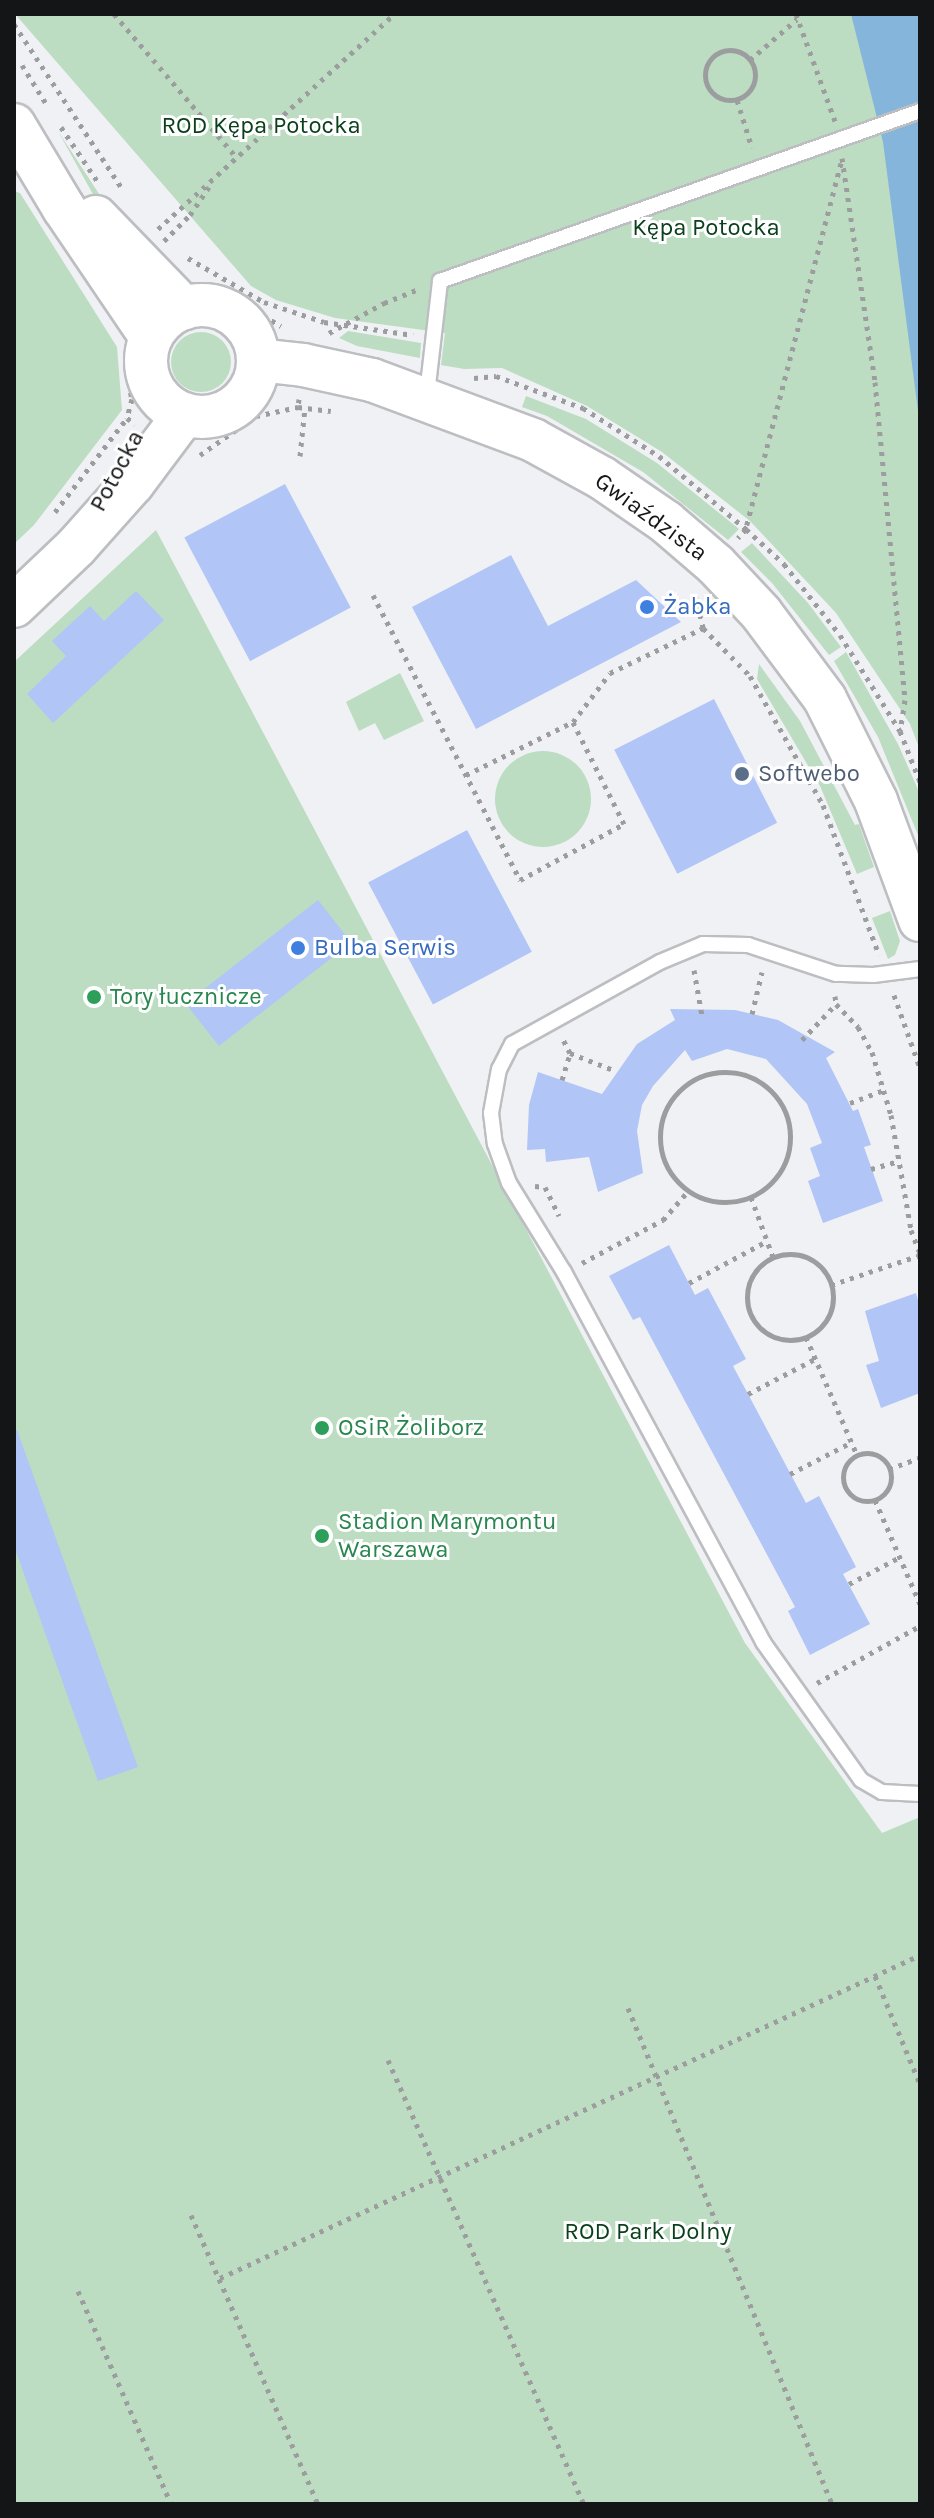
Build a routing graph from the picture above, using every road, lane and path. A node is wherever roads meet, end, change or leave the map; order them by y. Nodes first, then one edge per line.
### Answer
1 (114, 14) edge
2 (394, 14) edge
3 (796, 16) edge
4 (14, 24) edge
5 (750, 60) junction
6 (22, 65) dead end
7 (737, 100) junction
8 (920, 111) edge
9 (34, 122) edge
10 (840, 140) junction
11 (237, 158) junction
12 (842, 158) junction
13 (758, 168) junction
14 (215, 179) junction
15 (100, 185) dead end
16 (132, 203) dead end
17 (149, 238) junction
18 (175, 248) dead end
19 (185, 256) dead end
20 (440, 281) junction
21 (184, 308) junction
22 (340, 325) junction
23 (434, 338) junction
24 (139, 344) junction
25 (254, 344) junction
26 (426, 402) junction
27 (305, 408) dead end
28 (152, 413) junction
29 (300, 456) dead end
30 (61, 535) junction
31 (693, 590) dead end
32 (373, 595) dead end
33 (14, 606) edge
34 (703, 628) junction
35 (573, 722) junction
36 (900, 731) junction
37 (466, 775) junction
38 (920, 782) edge
39 (920, 920) edge
40 (701, 960) dead end
41 (693, 963) junction
42 (764, 963) dead end
43 (681, 969) dead end
44 (920, 969) edge
45 (886, 973) junction
46 (829, 992) dead end
47 (836, 1004) junction
48 (752, 1014) dead end
49 (702, 1016) dead end
50 (802, 1040) dead end
51 (551, 1041) dead end
52 (570, 1053) junction
53 (920, 1068) edge
54 (616, 1071) dead end
55 (562, 1080) dead end
56 (884, 1090) junction
57 (850, 1103) dead end
58 (899, 1161) junction
59 (871, 1169) dead end
60 (528, 1174) dead end
61 (689, 1190) junction
62 (751, 1197) junction
63 (564, 1228) dead end
64 (767, 1241) junction
65 (920, 1254) edge
66 (574, 1257) dead end
67 (773, 1257) junction
68 (579, 1264) junction
69 (564, 1272) junction
70 (689, 1283) dead end
71 (831, 1285) junction
72 (806, 1337) junction
73 (815, 1359) junction
74 (748, 1394) dead end
75 (852, 1442) junction
76 (857, 1455) junction
77 (920, 1458) edge
78 (889, 1469) junction
79 (790, 1474) dead end
80 (875, 1500) junction
81 (900, 1557) junction
82 (849, 1584) dead end
83 (920, 1604) edge
84 (920, 1626) edge
85 (798, 1693) junction
86 (920, 1794) edge
87 (920, 1955) edge
88 (875, 1976) junction
89 (628, 2008) dead end
90 (388, 2060) dead end
91 (658, 2075) junction
92 (920, 2084) edge
93 (439, 2174) junction
94 (191, 2215) dead end
95 (220, 2278) junction
96 (78, 2291) dead end
97 (171, 2504) edge
98 (318, 2504) edge
99 (584, 2504) edge
100 (832, 2504) edge

1 - 11 path
2 - 11 path
3 - 5 path
3 - 10 path
4 - 16 path
5 - 7 path
5 - 7 path
6 - 9 path
7 - 13 path
8 - 10 lane
9 - 15 path
9 - 17 street
9 - 24 street
10 - 12 path
10 - 13 lane
11 - 14 path
12 - 36 path
12 - 36 path
13 - 20 lane
14 - 17 path
14 - 17 path
17 - 18 path
17 - 21 street
19 - 25 path
20 - 22 path
20 - 23 lane
21 - 24 street
21 - 25 street
22 - 23 path
22 - 25 path
23 - 26 lane
24 - 28 street
24 - 28 path
25 - 26 street, Gwiaździsta
25 - 28 street
26 - 39 street, Gwiaździsta
27 - 29 path
28 - 30 path
28 - 30 street, Potocka
30 - 33 street, Potocka
31 - 34 path
32 - 37 path
34 - 35 path
34 - 45 path
35 - 37 path
35 - 37 path
36 - 38 path
40 - 41 path
41 - 43 path
41 - 49 path
42 - 48 path
44 - 45 lane
45 - 53 path
45 - 69 lane
46 - 47 path
47 - 50 path
47 - 56 path
51 - 52 path
52 - 54 path
52 - 55 path
56 - 57 path
56 - 58 path
58 - 59 path
58 - 65 path
60 - 63 path
61 - 62 path
61 - 62 path
61 - 68 path
62 - 64 path
64 - 67 path
64 - 70 path
65 - 71 path
66 - 68 path
67 - 71 path
67 - 72 path
68 - 69 path
69 - 85 lane
71 - 72 path
72 - 73 path
73 - 74 path
73 - 75 path
75 - 76 path
75 - 79 path
76 - 78 path
76 - 80 path
77 - 78 path
78 - 80 path
80 - 81 path
81 - 82 path
81 - 83 path
84 - 85 path
85 - 86 lane
87 - 88 path
88 - 91 path
88 - 92 path
89 - 91 path
90 - 93 path
91 - 93 path
91 - 100 path
93 - 95 path
93 - 99 path
94 - 95 path
95 - 98 path
96 - 97 path

